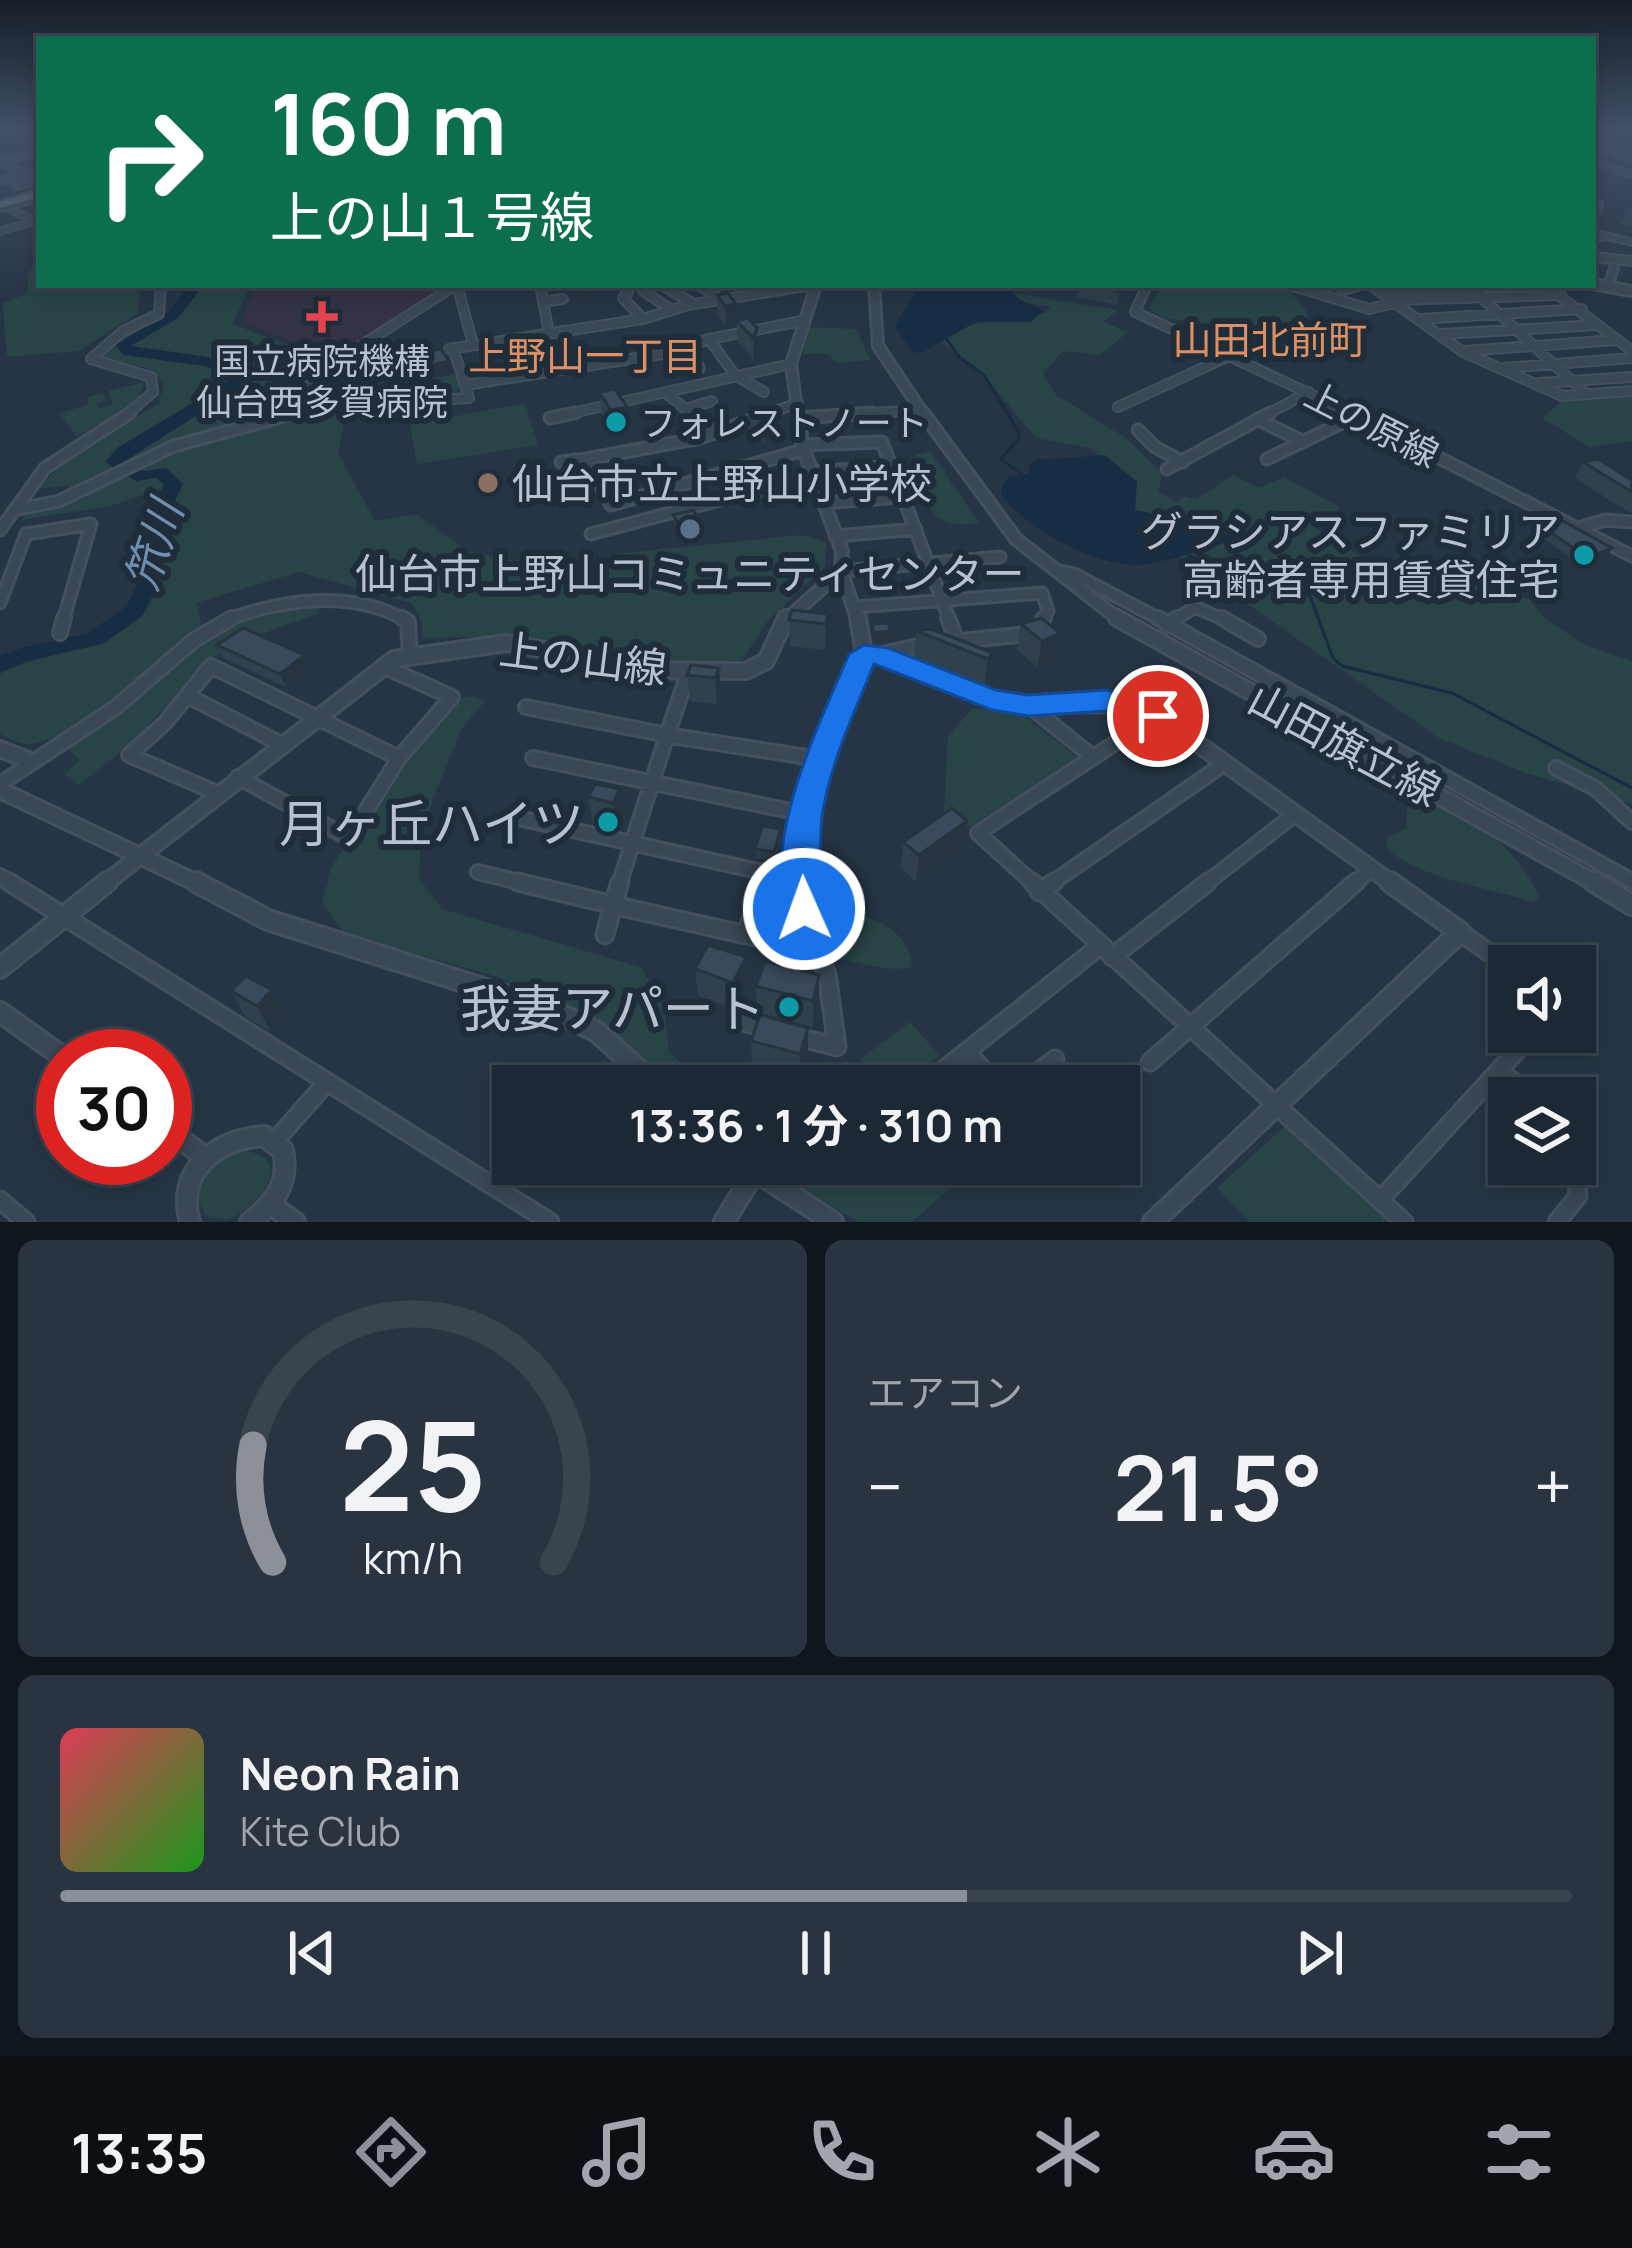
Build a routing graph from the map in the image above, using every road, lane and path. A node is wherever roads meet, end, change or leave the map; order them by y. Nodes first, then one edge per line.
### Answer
1 (36, 195) edge
2 (1, 208) edge
3 (36, 221) edge
4 (36, 221) edge
5 (0, 231) edge
6 (1596, 238) edge
7 (1596, 242) edge
8 (1632, 242) edge
9 (1596, 257) edge
10 (1608, 259) junction
11 (1632, 262) edge
12 (1614, 268) dead end
13 (1596, 284) edge
14 (1608, 286) junction
15 (161, 288) edge
16 (452, 288) edge
17 (458, 288) edge
18 (541, 288) edge
19 (667, 288) edge
20 (703, 288) edge
21 (760, 288) edge
22 (794, 288) edge
23 (813, 288) edge
24 (874, 288) edge
25 (1146, 288) edge
26 (1302, 288) edge
27 (1352, 288) edge
28 (1375, 288) edge
29 (1550, 288) edge
30 (1342, 290) dead end
31 (1473, 290) edge
32 (643, 291) dead end
33 (1632, 291) edge
34 (628, 292) dead end
35 (767, 292) junction
36 (1386, 292) junction
37 (1561, 295) junction
38 (563, 299) dead end
39 (722, 300) junction
40 (1397, 301) junction
41 (1425, 301) junction
42 (543, 302) junction
43 (694, 304) junction
44 (1582, 309) junction
45 (672, 310) junction
46 (599, 311) dead end
47 (1500, 314) junction
48 (1445, 317) junction
49 (643, 319) junction
50 (1420, 319) junction
51 (802, 321) junction
52 (609, 324) junction
53 (1598, 325) junction
54 (1517, 329) junction
55 (562, 331) junction
56 (549, 333) junction
57 (1441, 334) junction
58 (621, 337) dead end
59 (509, 339) junction
60 (709, 339) junction
61 (1617, 340) junction
62 (473, 344) junction
63 (1536, 346) junction
64 (453, 348) junction
65 (684, 348) junction
66 (571, 352) dead end
67 (1463, 352) junction
68 (1632, 354) edge
69 (1231, 355) junction
70 (518, 359) dead end
71 (791, 364) junction
72 (1555, 364) junction
73 (700, 368) dead end
74 (1500, 368) junction
75 (324, 371) junction
76 (735, 375) junction
77 (1632, 377) edge
78 (1573, 381) junction
79 (1534, 383) junction
80 (466, 386) junction
81 (764, 392) dead end
82 (1309, 392) junction
83 (1632, 392) edge
84 (1586, 394) junction
85 (668, 395) junction
86 (712, 401) dead end
87 (798, 403) junction
88 (1118, 407) dead end
89 (685, 410) junction
90 (920, 410) junction
91 (274, 416) junction
92 (1356, 416) junction
93 (550, 418) dead end
94 (799, 418) junction
95 (1256, 419) junction
96 (1138, 430) dead end
97 (715, 433) junction
98 (1303, 441) junction
99 (802, 448) junction
100 (586, 459) junction
101 (1268, 459) dead end
102 (562, 462) dead end
103 (1184, 462) junction
104 (890, 466) junction
105 (1167, 469) dead end
106 (814, 474) junction
107 (902, 497) junction
108 (823, 503) junction
109 (14, 510) junction
110 (1632, 522) edge
111 (1579, 528) junction
112 (0, 530) edge
113 (916, 530) junction
114 (591, 534) dead end
115 (835, 536) junction
116 (1632, 556) edge
117 (1000, 557) dead end
118 (927, 563) junction
119 (1050, 570) junction
120 (841, 571) junction
121 (941, 600) junction
122 (0, 603) edge
123 (856, 608) junction
124 (1167, 626) junction
125 (60, 634) dead end
126 (1258, 640) dead end
127 (958, 641) junction
128 (871, 654) junction
129 (410, 655) junction
130 (383, 666) junction
131 (689, 671) junction
132 (190, 697) junction
133 (1028, 705) junction
134 (526, 706) dead end
135 (317, 716) junction
136 (1158, 716) junction
137 (667, 735) junction
138 (280, 744) junction
139 (0, 749) edge
140 (1094, 757) junction
141 (399, 758) junction
142 (532, 758) dead end
143 (820, 759) junction
144 (28, 760) junction
145 (1225, 763) junction
146 (1556, 768) dead end
147 (238, 777) junction
148 (653, 782) junction
149 (0, 787) edge
150 (217, 793) junction
151 (806, 814) junction
152 (1295, 814) junction
153 (518, 818) dead end
154 (1632, 822) edge
155 (634, 848) junction
156 (141, 854) junction
157 (1371, 869) junction
158 (478, 872) dead end
159 (0, 877) edge
160 (799, 880) junction
161 (1632, 881) edge
162 (1039, 892) junction
163 (758, 893) dead end
164 (613, 905) junction
165 (1632, 905) edge
166 (66, 916) junction
167 (1460, 932) junction
168 (747, 933) junction
169 (605, 935) dead end
170 (817, 951) junction
171 (1106, 951) junction
172 (1488, 952) edge
173 (0, 968) edge
174 (0, 1012) edge
175 (739, 1021) dead end
176 (1189, 1026) junction
177 (36, 1038) edge
178 (967, 1052) junction
179 (1516, 1053) edge
180 (1055, 1059) dead end
181 (1150, 1062) dead end
182 (634, 1065) edge
183 (950, 1065) edge
184 (979, 1065) edge
185 (1047, 1065) edge
186 (1500, 1071) junction
187 (1507, 1077) edge
188 (327, 1082) junction
189 (1277, 1108) junction
190 (275, 1141) junction
191 (192, 1146) edge
192 (206, 1156) junction
193 (741, 1185) edge
194 (776, 1185) edge
195 (1577, 1185) edge
196 (0, 1200) edge
197 (1380, 1200) junction
198 (271, 1205) junction
199 (1157, 1221) edge
200 (26, 1222) edge
201 (190, 1222) edge
202 (250, 1222) edge
203 (295, 1222) edge
204 (550, 1222) edge
205 (724, 1222) edge
206 (833, 1222) edge
207 (1404, 1222) edge
208 (1557, 1222) edge

1 - 2 main road
2 - 3 street
4 - 5 street
6 - 8 street
7 - 10 street
9 - 10 street
10 - 11 street
12 - 14 street
13 - 14 street
14 - 33 street
15 - 109 street
16 - 75 street
17 - 62 street
18 - 42 street
19 - 43 street
20 - 39 street
21 - 35 street
22 - 35 street
23 - 51 street
24 - 90 street, 山田旗立線
25 - 69 street, 上の原線
26 - 40 street
27 - 30 street
28 - 36 street
29 - 37 street
31 - 36 street
31 - 37 street
31 - 41 street
31 - 47 street
32 - 45 street
34 - 49 street
35 - 39 street
36 - 40 street
37 - 44 street
38 - 42 street
39 - 43 street
40 - 41 street
40 - 50 street
41 - 48 street
42 - 56 street
43 - 45 street
44 - 47 street
44 - 53 street
45 - 49 street
46 - 52 street
47 - 48 street
47 - 54 street
48 - 50 street
49 - 52 street
50 - 57 street
51 - 60 street
51 - 71 street
52 - 55 street
52 - 58 street
53 - 54 street
53 - 61 street
54 - 57 street
54 - 63 street
55 - 56 street
55 - 66 street
56 - 59 street
57 - 67 street
59 - 62 street
59 - 70 street
60 - 65 street
60 - 76 street
61 - 63 street
61 - 68 street
62 - 64 street
63 - 67 street
63 - 72 street
64 - 75 street
64 - 80 street
65 - 73 street
65 - 80 street
67 - 74 street
68 - 72 street
69 - 82 street, 上の原線
69 - 88 street
71 - 76 street
71 - 87 street
72 - 74 street
72 - 78 street
74 - 79 street
75 - 91 street
76 - 81 street
76 - 85 street
77 - 78 street
78 - 79 street
78 - 84 street
79 - 84 street
80 - 91 street
82 - 92 street, 上の原線
82 - 95 street
83 - 84 street
85 - 89 street
85 - 93 street
86 - 89 street
87 - 94 street
87 - 97 street
89 - 97 street
90 - 94 street
90 - 119 street, 山田旗立線
91 - 109 street
92 - 98 street
92 - 111 street, 上の原線
94 - 99 street
95 - 98 street
95 - 103 street
96 - 103 street
97 - 100 street
98 - 101 street
99 - 100 street
99 - 104 street
99 - 106 street
100 - 102 street
103 - 105 street
104 - 106 street
104 - 107 street
106 - 108 street
106 - 114 street
107 - 108 street
107 - 113 street
108 - 115 street
109 - 112 street
110 - 111 street
111 - 116 street, 上の原線
113 - 115 street
113 - 118 street
115 - 120 street
117 - 118 street
118 - 120 street
118 - 121 street
119 - 124 street
119 - 165 street, 山田旗立線
120 - 123 street
120 - 131 street, 上の山線
121 - 123 street
121 - 127 street
121 - 127 street
122 - 125 street
123 - 128 street
124 - 126 street
124 - 161 street
127 - 128 street
128 - 133 street
128 - 143 street
129 - 130 street, 上の山線
129 - 131 street, 上の山線
129 - 144 street
130 - 135 street, 上の山線
130 - 141 street
131 - 137 street
132 - 135 street
132 - 138 street
132 - 150 street
133 - 136 street
133 - 140 street
134 - 137 street
135 - 138 street, 上の山線
135 - 141 street
136 - 140 street
136 - 145 street
137 - 143 street
137 - 148 street
138 - 147 street, 上の山線
139 - 144 street
140 - 162 street
141 - 147 street
142 - 148 street
143 - 151 street
144 - 149 street
145 - 152 street
145 - 162 street
146 - 154 street
147 - 150 street, 上の山線
148 - 151 street
148 - 155 street
149 - 156 street
150 - 156 street, 上の山線
151 - 160 street
152 - 157 street
152 - 171 street
153 - 155 street
155 - 160 street
155 - 164 street
156 - 166 street, 上の山線
156 - 182 street
157 - 167 street
157 - 176 street
158 - 164 street
159 - 166 street
160 - 170 street
162 - 171 street
163 - 168 street
164 - 168 street
164 - 169 street
166 - 173 street, 上の山線
166 - 188 street
167 - 172 street
167 - 189 street
168 - 170 street
170 - 175 street
171 - 176 street
171 - 178 street
174 - 177 street
176 - 181 street
176 - 189 street
178 - 183 street
178 - 184 street
179 - 186 street
180 - 185 street
186 - 187 street
186 - 197 street
188 - 190 street
188 - 204 street
189 - 197 street
189 - 199 street
190 - 192 street
190 - 198 street
191 - 192 street
192 - 201 street
193 - 205 street
194 - 206 street
195 - 208 street
196 - 200 street
197 - 207 street
198 - 202 street
198 - 203 street

